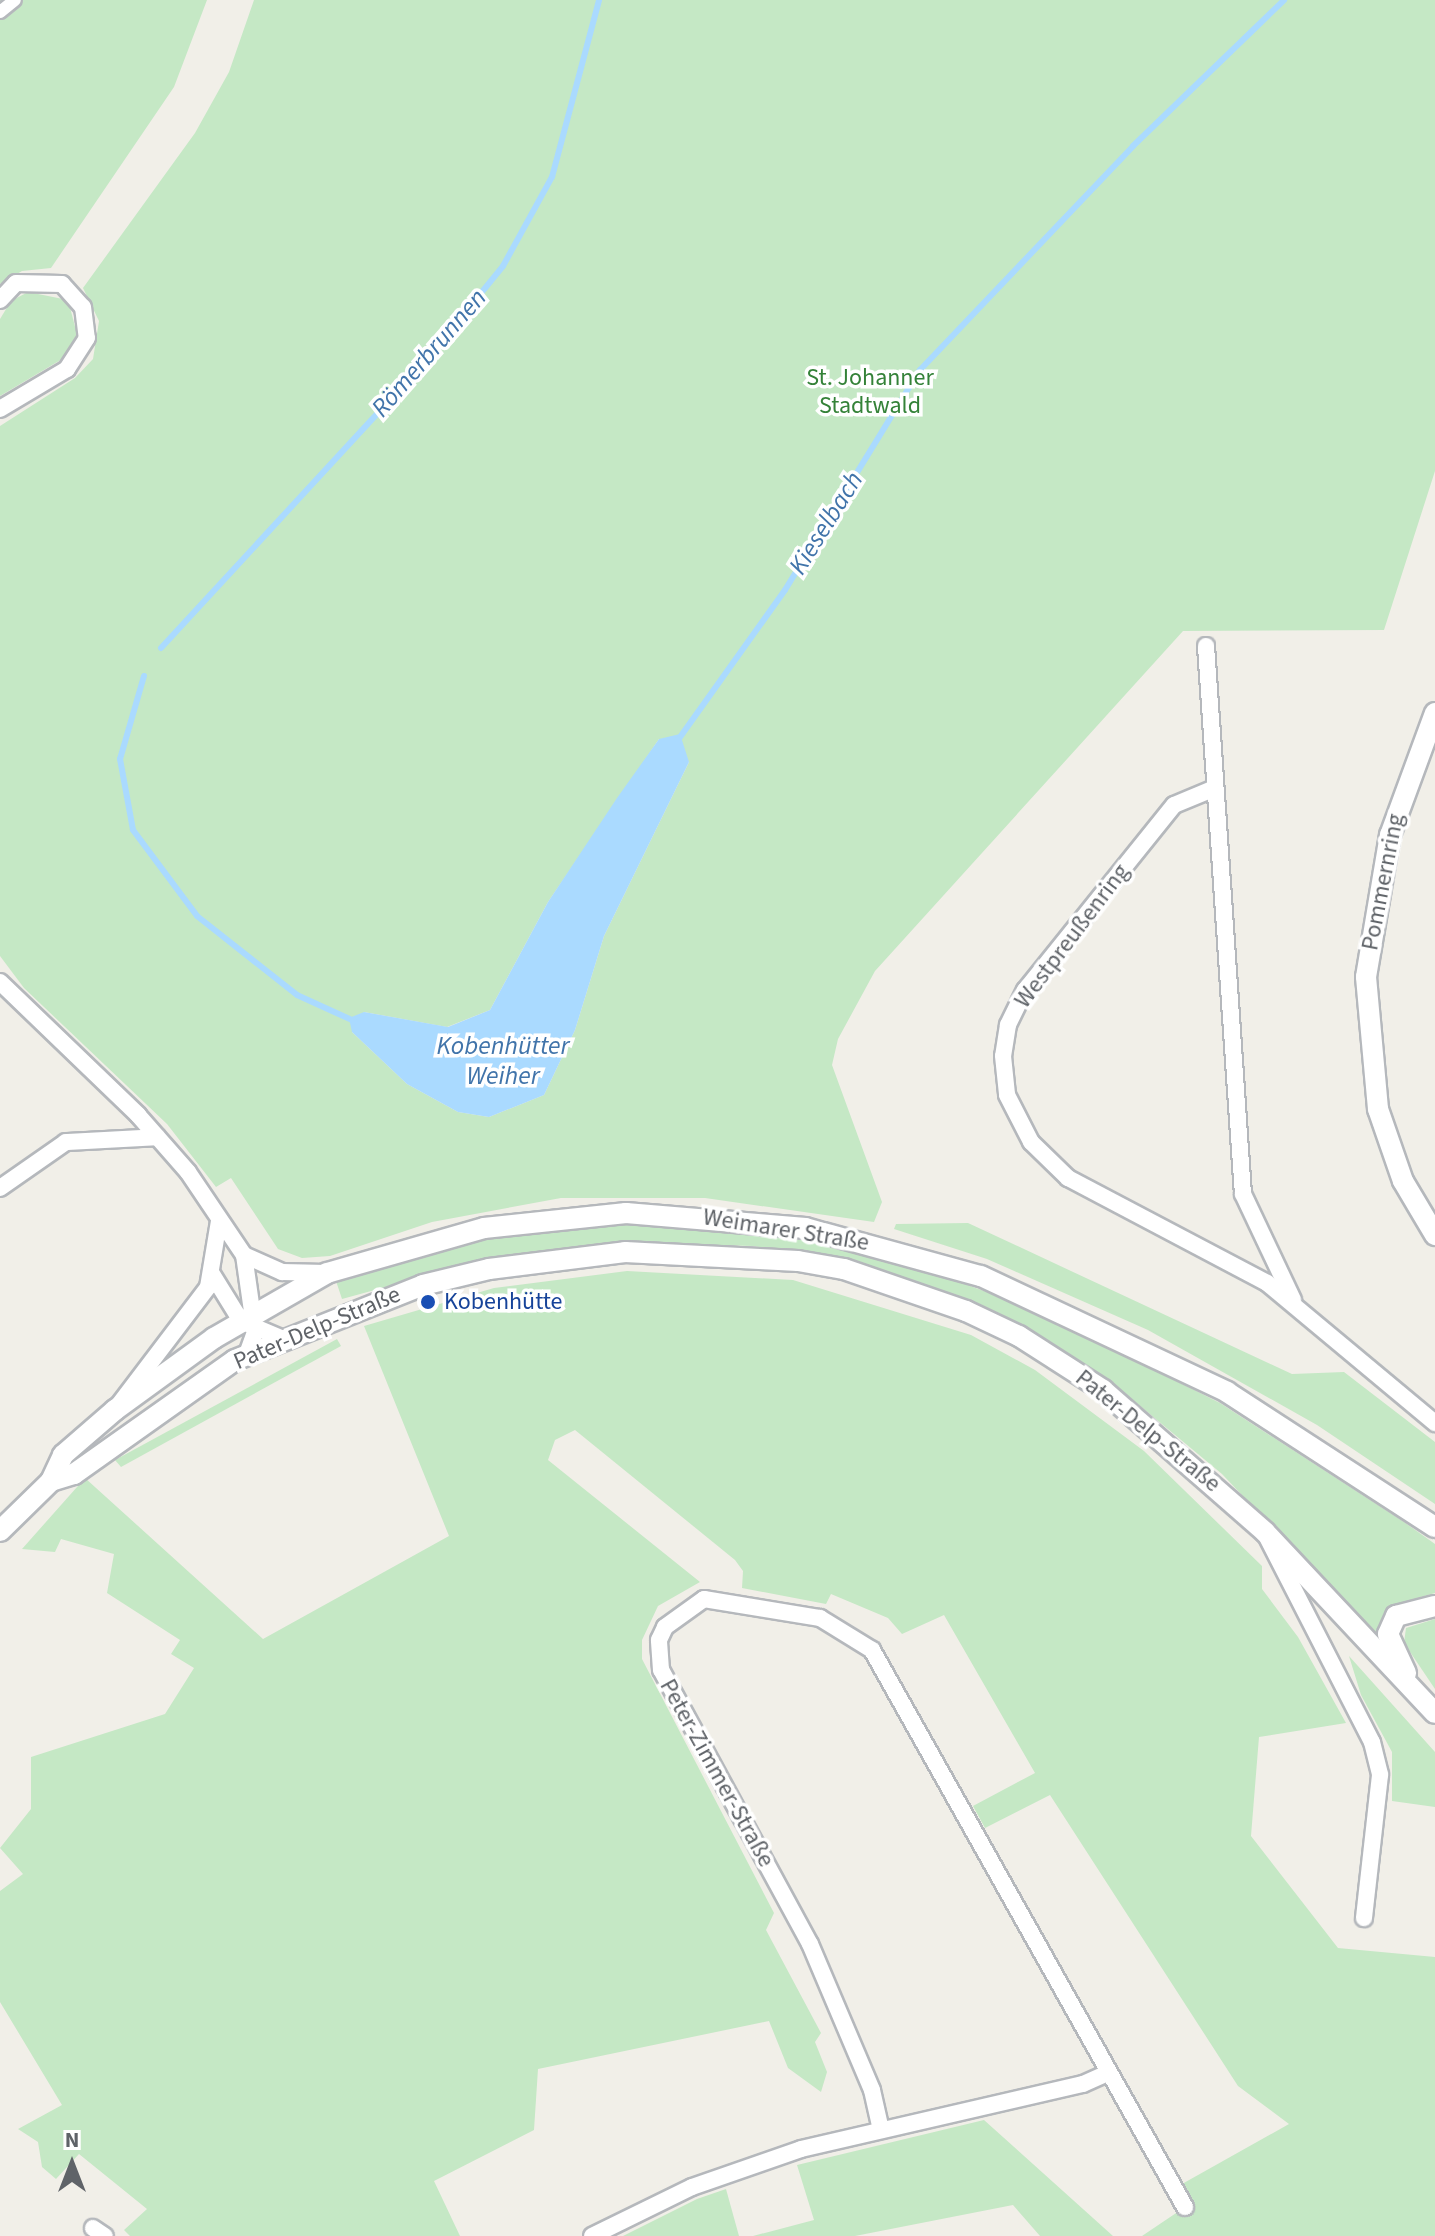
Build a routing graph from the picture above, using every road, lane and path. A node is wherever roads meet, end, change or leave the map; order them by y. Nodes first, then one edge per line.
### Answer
1 (15, 0) edge
2 (0, 12) edge
3 (0, 300) edge
4 (0, 409) edge
5 (1206, 646) dead end
6 (1435, 713) edge
7 (1215, 788) junction
8 (0, 982) edge
9 (157, 1137) junction
10 (0, 1188) edge
11 (219, 1221) junction
12 (1435, 1235) edge
13 (244, 1255) junction
14 (327, 1273) junction
15 (212, 1274) junction
16 (1296, 1304) junction
17 (250, 1322) junction
18 (281, 1338) junction
19 (247, 1354) junction
20 (115, 1410) junction
21 (1435, 1423) edge
22 (51, 1481) junction
23 (1435, 1527) edge
24 (0, 1531) edge
25 (1265, 1532) junction
26 (1435, 1606) edge
27 (1429, 1707) edge
28 (1364, 1918) dead end
29 (1108, 2073) junction
30 (881, 2130) junction
31 (1185, 2207) dead end
32 (592, 2236) edge

1 - 2 street
3 - 4 street
5 - 7 street, Westpreußenring
6 - 12 street, Pommernring
7 - 16 street, Westpreußenring
7 - 16 street, Westpreußenring
8 - 9 street
9 - 10 street
9 - 11 street
11 - 13 street
11 - 15 street
13 - 14 street
13 - 17 street
14 - 17 street, Weimarer Straße
14 - 23 street, Weimarer Straße
15 - 17 street
15 - 20 street
16 - 21 street, Westpreußenring
17 - 18 street
17 - 19 street
17 - 20 street, Weimarer Straße
18 - 19 street, Pater-Delp-Straße
18 - 25 street, Pater-Delp-Straße
19 - 22 street, Pater-Delp-Straße
20 - 22 street, Weimarer Straße
22 - 24 street
25 - 27 street, Pater-Delp-Straße
25 - 28 street, Pater-Delp-Straße
26 - 27 street
29 - 30 street
29 - 30 street, Peter-Zimmer-Straße
29 - 31 street, Peter-Zimmer-Straße
30 - 32 street

